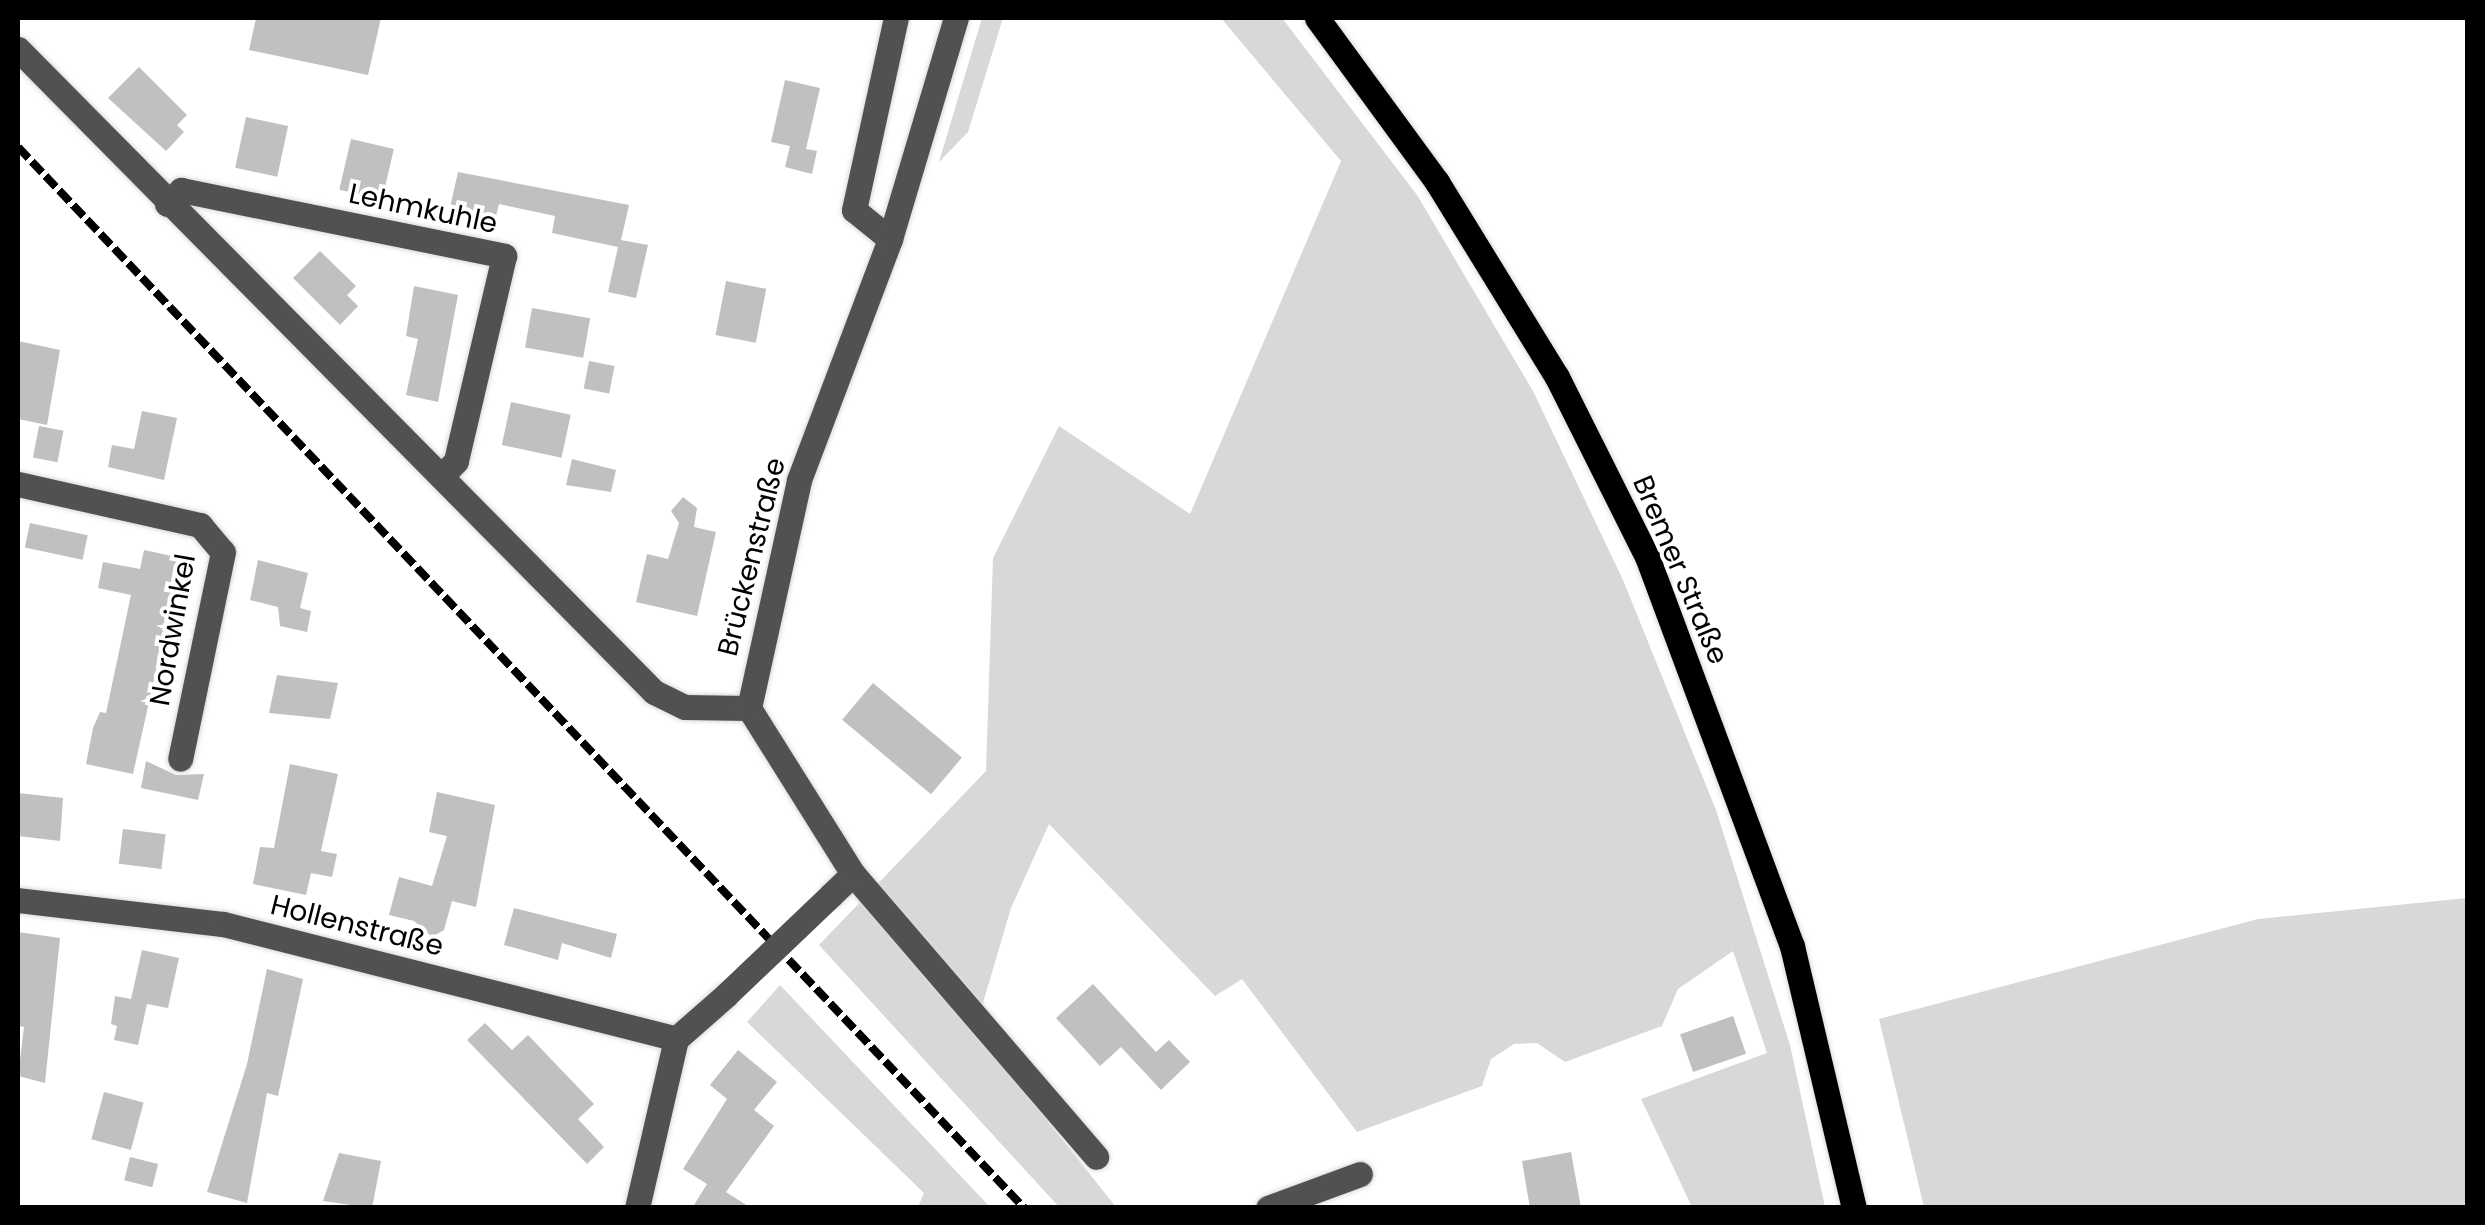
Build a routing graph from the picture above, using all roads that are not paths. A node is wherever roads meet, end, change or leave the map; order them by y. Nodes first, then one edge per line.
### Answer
1 (896, 18) edge
2 (956, 18) edge
3 (1317, 18) edge
4 (18, 49) edge
5 (167, 204) junction
6 (890, 239) junction
7 (442, 476) junction
8 (18, 484) edge
9 (749, 708) junction
10 (180, 758) dead end
11 (852, 874) junction
12 (18, 900) edge
13 (676, 1038) junction
14 (1096, 1157) dead end
15 (1360, 1174) dead end
16 (638, 1208) edge
17 (1268, 1208) edge
18 (1854, 1208) edge

1 - 6 street
2 - 6 street, Brückenstraße
3 - 18 main road, Bremer Straße
4 - 5 street
5 - 7 street
5 - 7 street, Lehmkuhle
6 - 9 street, Brückenstraße
7 - 9 street
8 - 10 street, Nordwinkel
9 - 11 street
11 - 13 street, bridge
11 - 14 street
12 - 13 street, Hollenstraße
13 - 16 street
15 - 17 street

